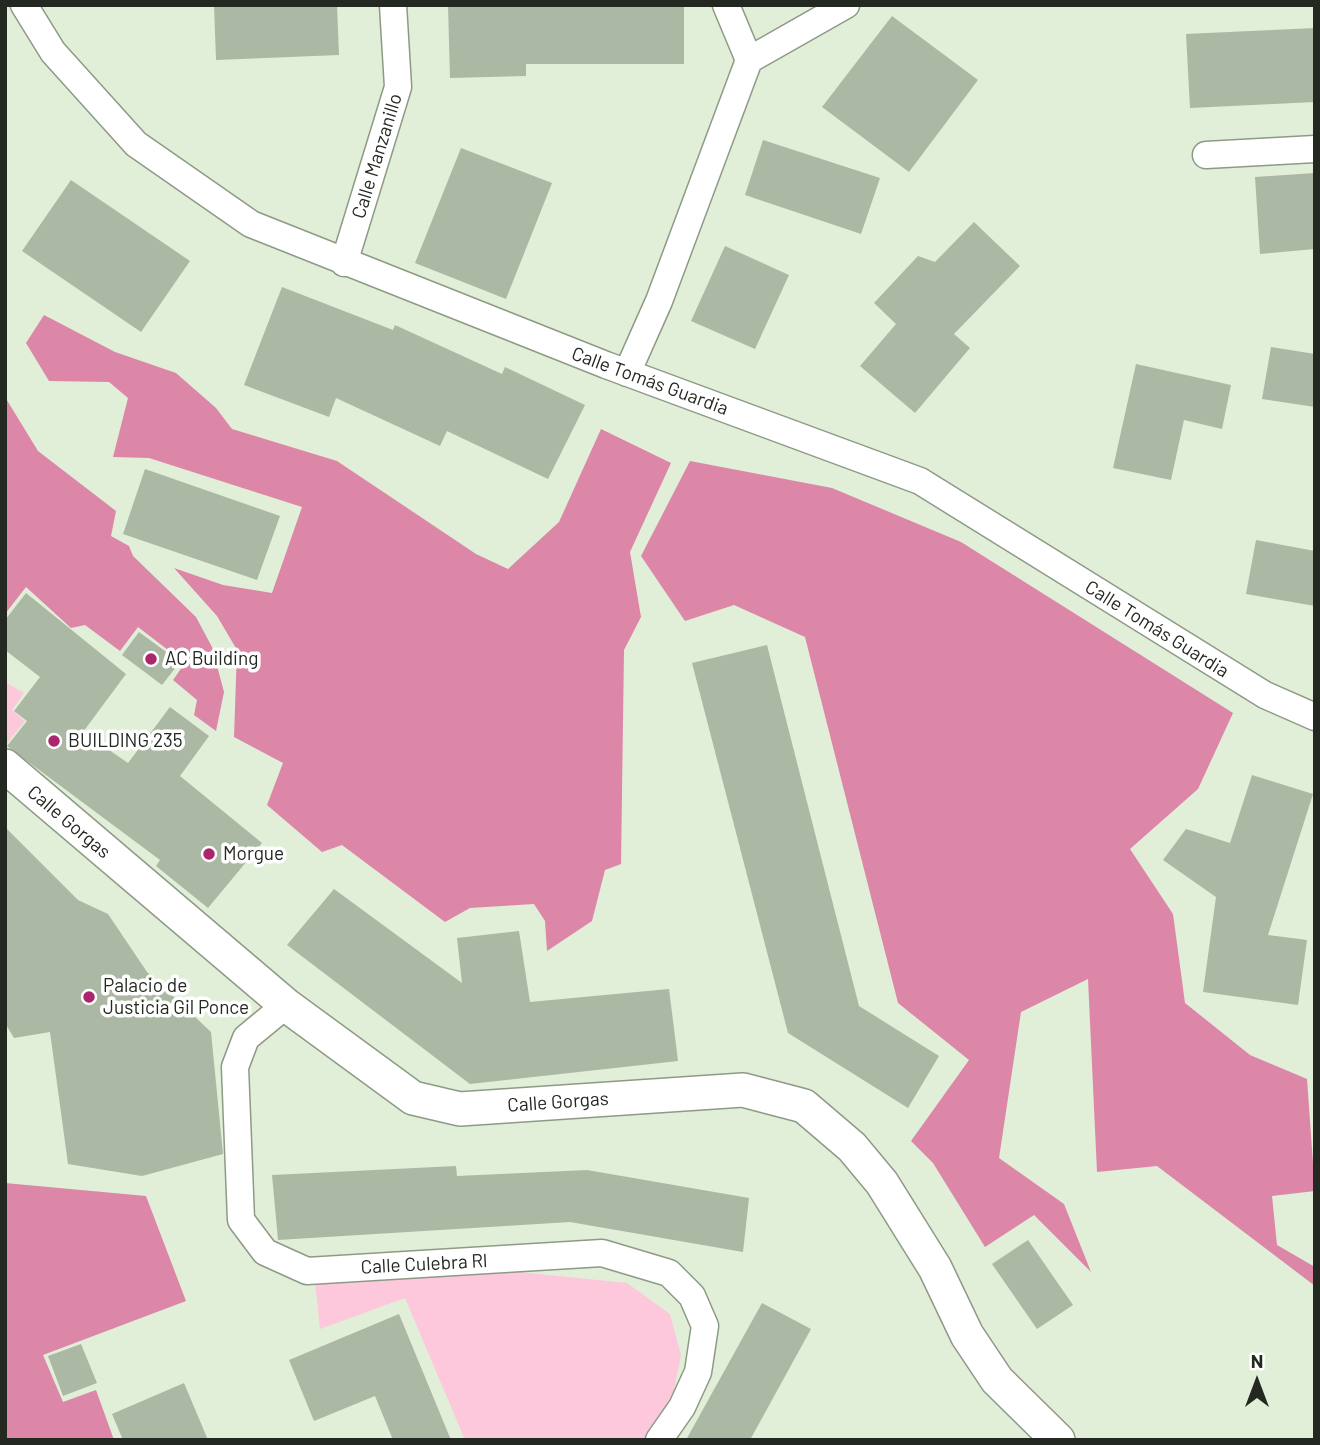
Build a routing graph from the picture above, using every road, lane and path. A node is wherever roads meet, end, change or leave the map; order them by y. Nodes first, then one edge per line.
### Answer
1 (24, 5) edge
2 (393, 5) edge
3 (726, 5) edge
4 (846, 5) edge
5 (749, 60) junction
6 (1315, 149) edge
7 (1206, 155) dead end
8 (344, 263) junction
9 (627, 373) junction
10 (1315, 717) edge
11 (5, 766) edge
12 (286, 1005) junction
13 (659, 1440) edge
14 (1058, 1440) edge

1 - 8 street, Calle Tomás Guardia
2 - 8 street, Calle Manzanillo
3 - 5 street
4 - 5 street
5 - 9 street
6 - 7 street
8 - 9 street, Calle Tomás Guardia
9 - 10 street, Calle Tomás Guardia
11 - 12 street, Calle Gorgas
12 - 13 street, Calle Culebra Rl
12 - 14 street, Calle Gorgas

